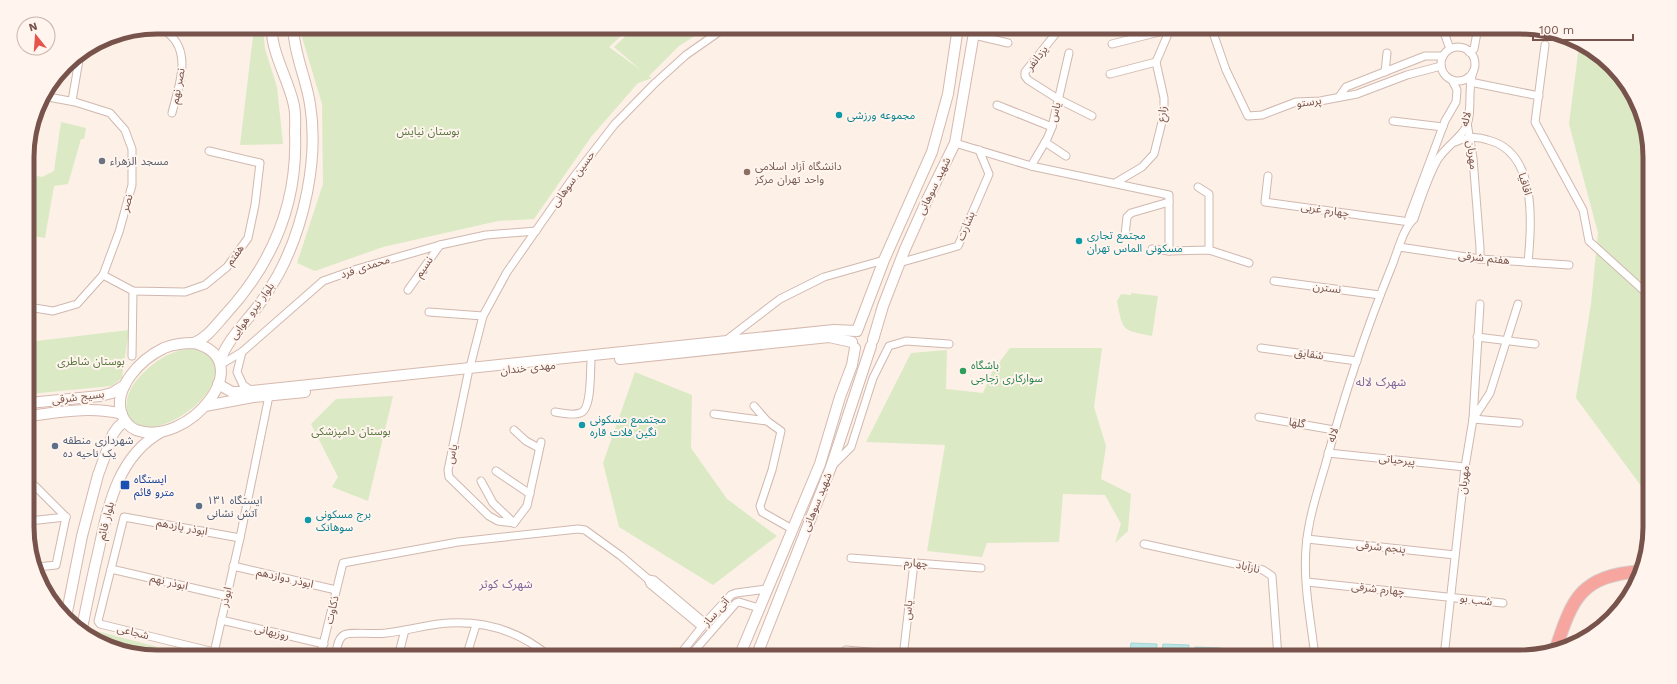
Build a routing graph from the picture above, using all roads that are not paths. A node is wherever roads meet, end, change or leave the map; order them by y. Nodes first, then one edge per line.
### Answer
1 (169, 34) edge
2 (273, 34) edge
3 (294, 34) edge
4 (716, 34) edge
5 (957, 34) edge
6 (974, 34) edge
7 (983, 34) edge
8 (1055, 34) edge
9 (1149, 34) edge
10 (1168, 34) edge
11 (1213, 34) edge
12 (1445, 34) edge
13 (1477, 34) edge
14 (1008, 43) dead end
15 (1112, 44) dead end
16 (1545, 45) dead end
17 (1450, 49) junction
18 (1469, 52) junction
19 (1069, 53) dead end
20 (1387, 53) dead end
21 (1443, 56) junction
22 (1156, 62) junction
23 (78, 63) edge
24 (1441, 66) junction
25 (1385, 72) junction
26 (1473, 72) junction
27 (1110, 74) dead end
28 (1452, 80) junction
29 (1470, 82) junction
30 (1539, 96) junction
31 (50, 97) edge
32 (1338, 98) junction
33 (1058, 99) junction
34 (72, 101) junction
35 (997, 105) dead end
36 (172, 113) dead end
37 (1092, 116) dead end
38 (1393, 121) dead end
39 (1468, 123) junction
40 (1052, 127) junction
41 (1443, 127) junction
42 (1470, 137) junction
43 (1045, 142) junction
44 (1455, 142) junction
45 (955, 143) junction
46 (1446, 147) junction
47 (979, 150) junction
48 (209, 151) dead end
49 (1066, 156) dead end
50 (1473, 158) junction
51 (1031, 166) junction
52 (1268, 176) dead end
53 (1115, 183) junction
54 (1198, 187) dead end
55 (1169, 202) junction
56 (1410, 222) junction
57 (536, 231) junction
58 (1125, 235) dead end
59 (440, 245) junction
60 (1400, 247) junction
61 (1152, 249) dead end
62 (1209, 250) junction
63 (1169, 252) junction
64 (1480, 259) junction
65 (884, 260) junction
66 (1528, 262) junction
67 (899, 263) junction
68 (1249, 263) dead end
69 (1569, 265) dead end
70 (103, 275) junction
71 (1274, 281) dead end
72 (1642, 289) dead end
73 (408, 290) dead end
74 (133, 291) junction
75 (1380, 294) junction
76 (1480, 304) dead end
77 (1518, 304) dead end
78 (34, 308) edge
79 (429, 312) dead end
80 (483, 316) junction
81 (857, 331) junction
82 (1477, 337) junction
83 (728, 338) dead end
84 (1507, 341) junction
85 (194, 343) junction
86 (872, 343) junction
87 (949, 344) dead end
88 (1535, 344) dead end
89 (854, 345) junction
90 (1261, 348) dead end
91 (242, 352) junction
92 (132, 356) dead end
93 (1357, 361) junction
94 (590, 362) junction
95 (220, 363) junction
96 (469, 370) junction
97 (218, 384) junction
98 (125, 385) junction
99 (252, 391) junction
100 (270, 393) junction
101 (87, 397) junction
102 (34, 402) edge
103 (205, 406) junction
104 (754, 406) dead end
105 (88, 410) junction
106 (555, 412) dead end
107 (714, 414) dead end
108 (34, 415) edge
109 (1259, 417) dead end
110 (123, 418) junction
111 (1472, 419) junction
112 (767, 421) junction
113 (1519, 423) dead end
114 (514, 430) dead end
115 (1334, 430) junction
116 (162, 431) junction
117 (1328, 453) junction
118 (820, 464) junction
119 (831, 467) junction
120 (1465, 467) junction
121 (496, 471) dead end
122 (481, 481) dead end
123 (35, 486) dead end
124 (530, 494) junction
125 (66, 518) junction
126 (34, 521) edge
127 (514, 523) junction
128 (792, 528) junction
129 (240, 538) junction
130 (1307, 539) junction
131 (1144, 544) dead end
132 (1455, 555) junction
133 (851, 558) dead end
134 (914, 563) junction
135 (233, 566) junction
136 (41, 567) edge
137 (981, 568) dead end
138 (111, 569) junction
139 (1634, 571) edge
140 (1307, 582) junction
141 (767, 589) junction
142 (336, 590) junction
143 (227, 596) junction
144 (1450, 597) junction
145 (1503, 603) dead end
146 (759, 608) junction
147 (67, 610) edge
148 (221, 620) junction
149 (83, 624) edge
150 (476, 624) junction
151 (704, 625) junction
152 (405, 630) junction
153 (324, 644) junction
154 (1557, 644) edge
155 (198, 650) edge
156 (214, 650) edge
157 (322, 650) edge
158 (338, 650) edge
159 (400, 650) edge
160 (468, 650) edge
161 (541, 650) edge
162 (684, 650) edge
163 (695, 650) edge
164 (742, 650) edge
165 (759, 650) edge
166 (904, 650) edge
167 (1277, 650) edge
168 (1314, 650) edge
169 (1445, 650) edge

1 - 36 street, نصر نهم
2 - 85 main road, بلوار نیرو هوایی
3 - 95 main road, بلوار نیرو هوایی
4 - 57 street, حسین سوهانی
5 - 65 main road, شهید سوهانی
6 - 45 main road, شهید سوهانی
7 - 14 street
8 - 33 street, یزدانفر
9 - 15 street
10 - 22 street
11 - 32 street, پرستو
12 - 17 street
13 - 18 street
16 - 30 street
17 - 18 street
17 - 21 street
18 - 26 street
19 - 33 street, یاس
20 - 25 street
21 - 24 street
21 - 25 street
22 - 27 street
22 - 53 street, زارع
23 - 34 street
24 - 28 street
24 - 32 street, پرستو
25 - 32 street
26 - 28 street
26 - 29 street, لاله
28 - 41 street, لاله
29 - 30 street
29 - 39 street, لاله
30 - 72 street
31 - 34 street, نصر
33 - 37 street
33 - 40 street, یاس
34 - 70 street, نصر
35 - 40 street
38 - 41 street
39 - 42 street, مهربان
39 - 46 street, لاله
40 - 43 street, یاس
41 - 56 street, لاله
42 - 44 street
42 - 50 street, مهربان
42 - 66 street, اقاقیا
43 - 49 street
43 - 51 street, یاس
44 - 46 street
44 - 50 street
45 - 47 street
45 - 67 main road, شهید سوهانی
46 - 56 street, لاله
47 - 51 street
47 - 67 street, بشارت
48 - 74 street, هفتم
50 - 64 street, مهربان
51 - 53 street
52 - 56 street, چهارم غربی
53 - 55 street
54 - 62 street
55 - 58 street
55 - 63 street
56 - 60 street, لاله
57 - 59 street, محمدی فرد
57 - 80 street, حسین سوهانی
59 - 73 street, نسیم
59 - 91 street, محمدی فرد
60 - 64 street, هفتم شرقی
60 - 75 street, لاله
61 - 63 street
62 - 63 street
62 - 68 street
64 - 66 street, هفتم شرقی
65 - 81 main road, شهید سوهانی
65 - 83 street
66 - 69 street, هفتم شرقی
67 - 86 main road, شهید سوهانی
70 - 74 street, هفتم
70 - 78 street, نصر
71 - 75 street, نسترن
74 - 92 street
75 - 93 street, لاله
76 - 82 street, مهربان
77 - 84 street
79 - 80 street
80 - 96 street, حسین سوهانی
81 - 86 main road
81 - 89 main road
81 - 96 main road, مهدی خندان
82 - 84 street
82 - 111 street, مهربان
84 - 88 street
84 - 111 street
85 - 95 main road
85 - 98 main road
86 - 89 main road
86 - 119 main road, شهید سوهانی
87 - 119 street
89 - 94 main road, مهدی خندان
89 - 118 main road, شهید سوهانی
90 - 93 street, شقایق
91 - 95 street, محمدی فرد
91 - 99 street
93 - 115 street, لاله
94 - 96 main road, مهدی خندان
94 - 106 street
95 - 97 main road
96 - 100 main road, مهدی خندان
96 - 127 street, یاس
97 - 99 main road, مهدی خندان
97 - 103 main road
98 - 101 main road, بسیج شرقی
98 - 110 main road
99 - 100 main road, مهدی خندان
100 - 103 main road, مهدی خندان
100 - 129 street, ابوذر
101 - 102 main road, بسیج شرقی
101 - 105 main road
103 - 116 main road
104 - 112 street
105 - 108 main road, بسیج شرقی
105 - 110 main road, بسیج شرقی
107 - 112 street
109 - 115 street, گلها
110 - 116 main road
110 - 147 main road, بلوار قائم
111 - 113 street
111 - 120 street, مهربان
112 - 128 street
114 - 124 street
115 - 117 street, لاله
116 - 149 main road, بلوار قائم
117 - 120 street, پیرحیاتی
117 - 130 street, لاله
118 - 119 main road
118 - 128 main road, شهید سوهانی
119 - 165 main road, شهید سوهانی
120 - 132 street, مهربان
121 - 124 street
122 - 127 street
123 - 125 street
124 - 127 street
125 - 126 street
125 - 136 street
128 - 141 main road, شهید سوهانی
129 - 135 street, ابوذر
129 - 138 street, ابوذر یازدهم
130 - 132 street, پنجم شرقی
130 - 140 street, لاله
131 - 167 street, نازآباد
132 - 144 street, مهربان
133 - 134 street, چهارم
134 - 137 street, چهارم
134 - 166 street, یاس
135 - 142 street, ابوذر دوازدهم
135 - 143 street, ابوذر
138 - 143 street, ابوذر نهم
138 - 155 street, شجاعی
139 - 154 highway
140 - 144 street, چهارم شرقی
140 - 168 street, لاله
141 - 146 main road, شهید سوهانی
141 - 151 street, آتی ساز
142 - 151 street, ذکاوت
142 - 153 street, ذکاوت
143 - 148 street, ابوذر
144 - 145 street, شب بو
144 - 169 street, مهربان
146 - 163 street, آتی ساز
146 - 164 main road, شهید سوهانی
148 - 153 street, روزبهانی
148 - 156 street, ابوذر
150 - 152 street
150 - 160 street
150 - 161 street
151 - 162 street, آتی ساز
152 - 158 street
152 - 159 street
153 - 157 street, ذکاوت

